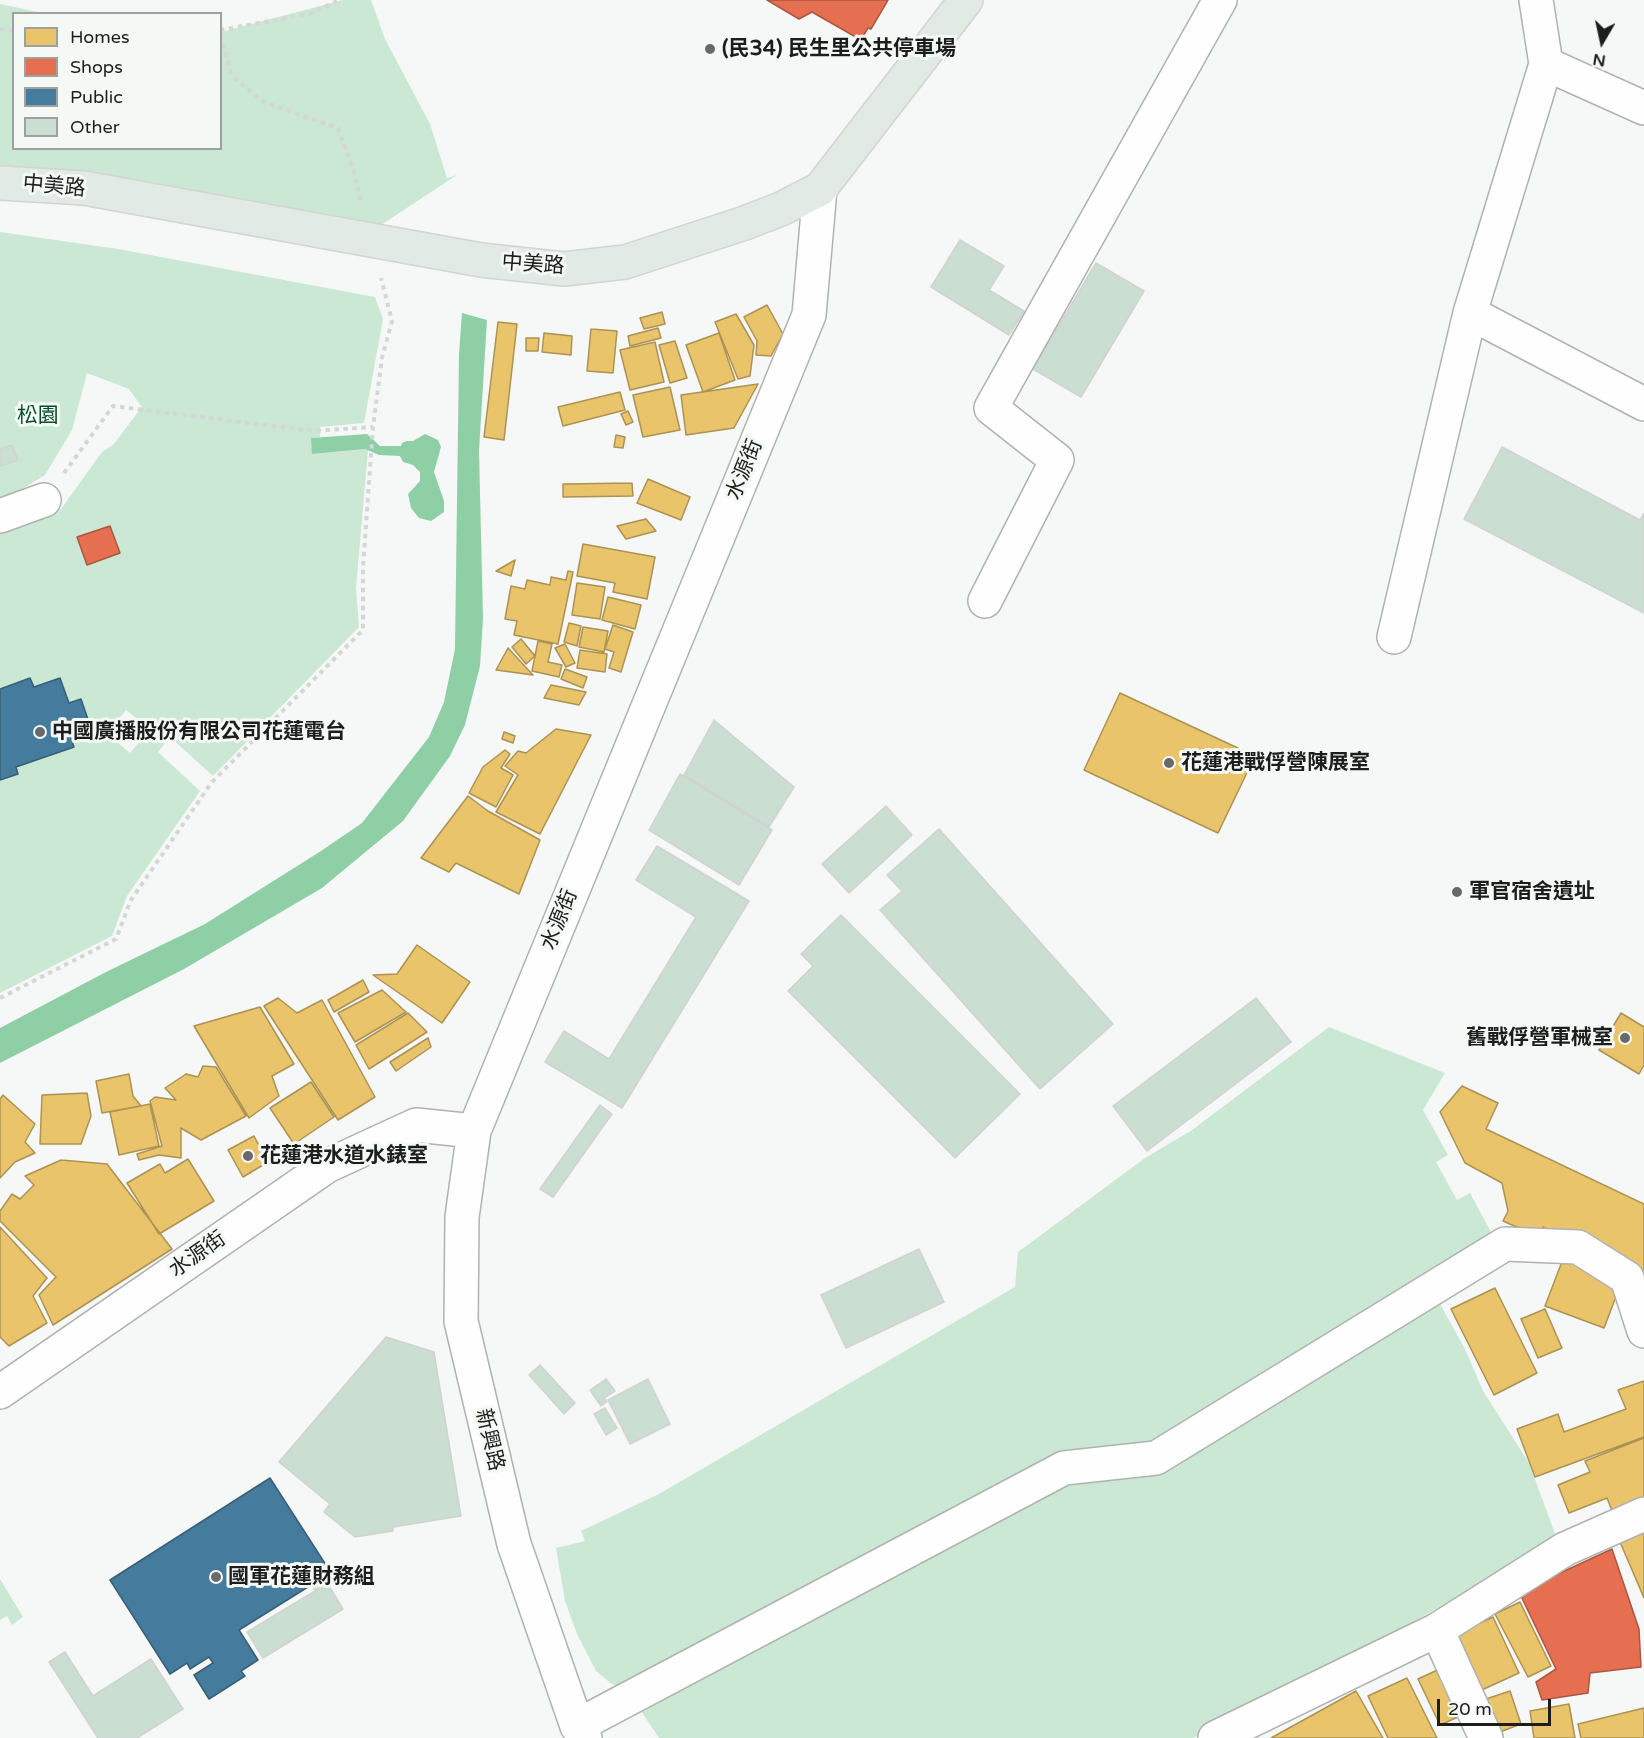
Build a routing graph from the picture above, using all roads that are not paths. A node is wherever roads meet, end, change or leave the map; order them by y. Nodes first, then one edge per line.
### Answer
1 (966, 0) edge
2 (1220, 0) edge
3 (1536, 0) edge
4 (1546, 64) junction
5 (1644, 108) edge
6 (0, 183) edge
7 (820, 189) junction
8 (1470, 313) junction
9 (1644, 404) edge
10 (44, 500) road end
11 (0, 516) edge
12 (985, 601) dead end
13 (1394, 637) dead end
14 (474, 1131) junction
15 (1644, 1331) edge
16 (0, 1392) edge
17 (1644, 1514) edge
18 (1437, 1630) junction
19 (581, 1732) edge
20 (1215, 1738) edge
21 (1486, 1738) edge

1 - 7 main road, 中美路
2 - 12 street
3 - 4 street
4 - 5 street
4 - 8 street
6 - 7 main road, 中美路
7 - 14 street, 水源街
8 - 9 street
8 - 13 street
10 - 11 street
14 - 16 street, 水源街
14 - 19 street, 新興路
15 - 19 street
17 - 18 street
18 - 20 street
18 - 21 street

